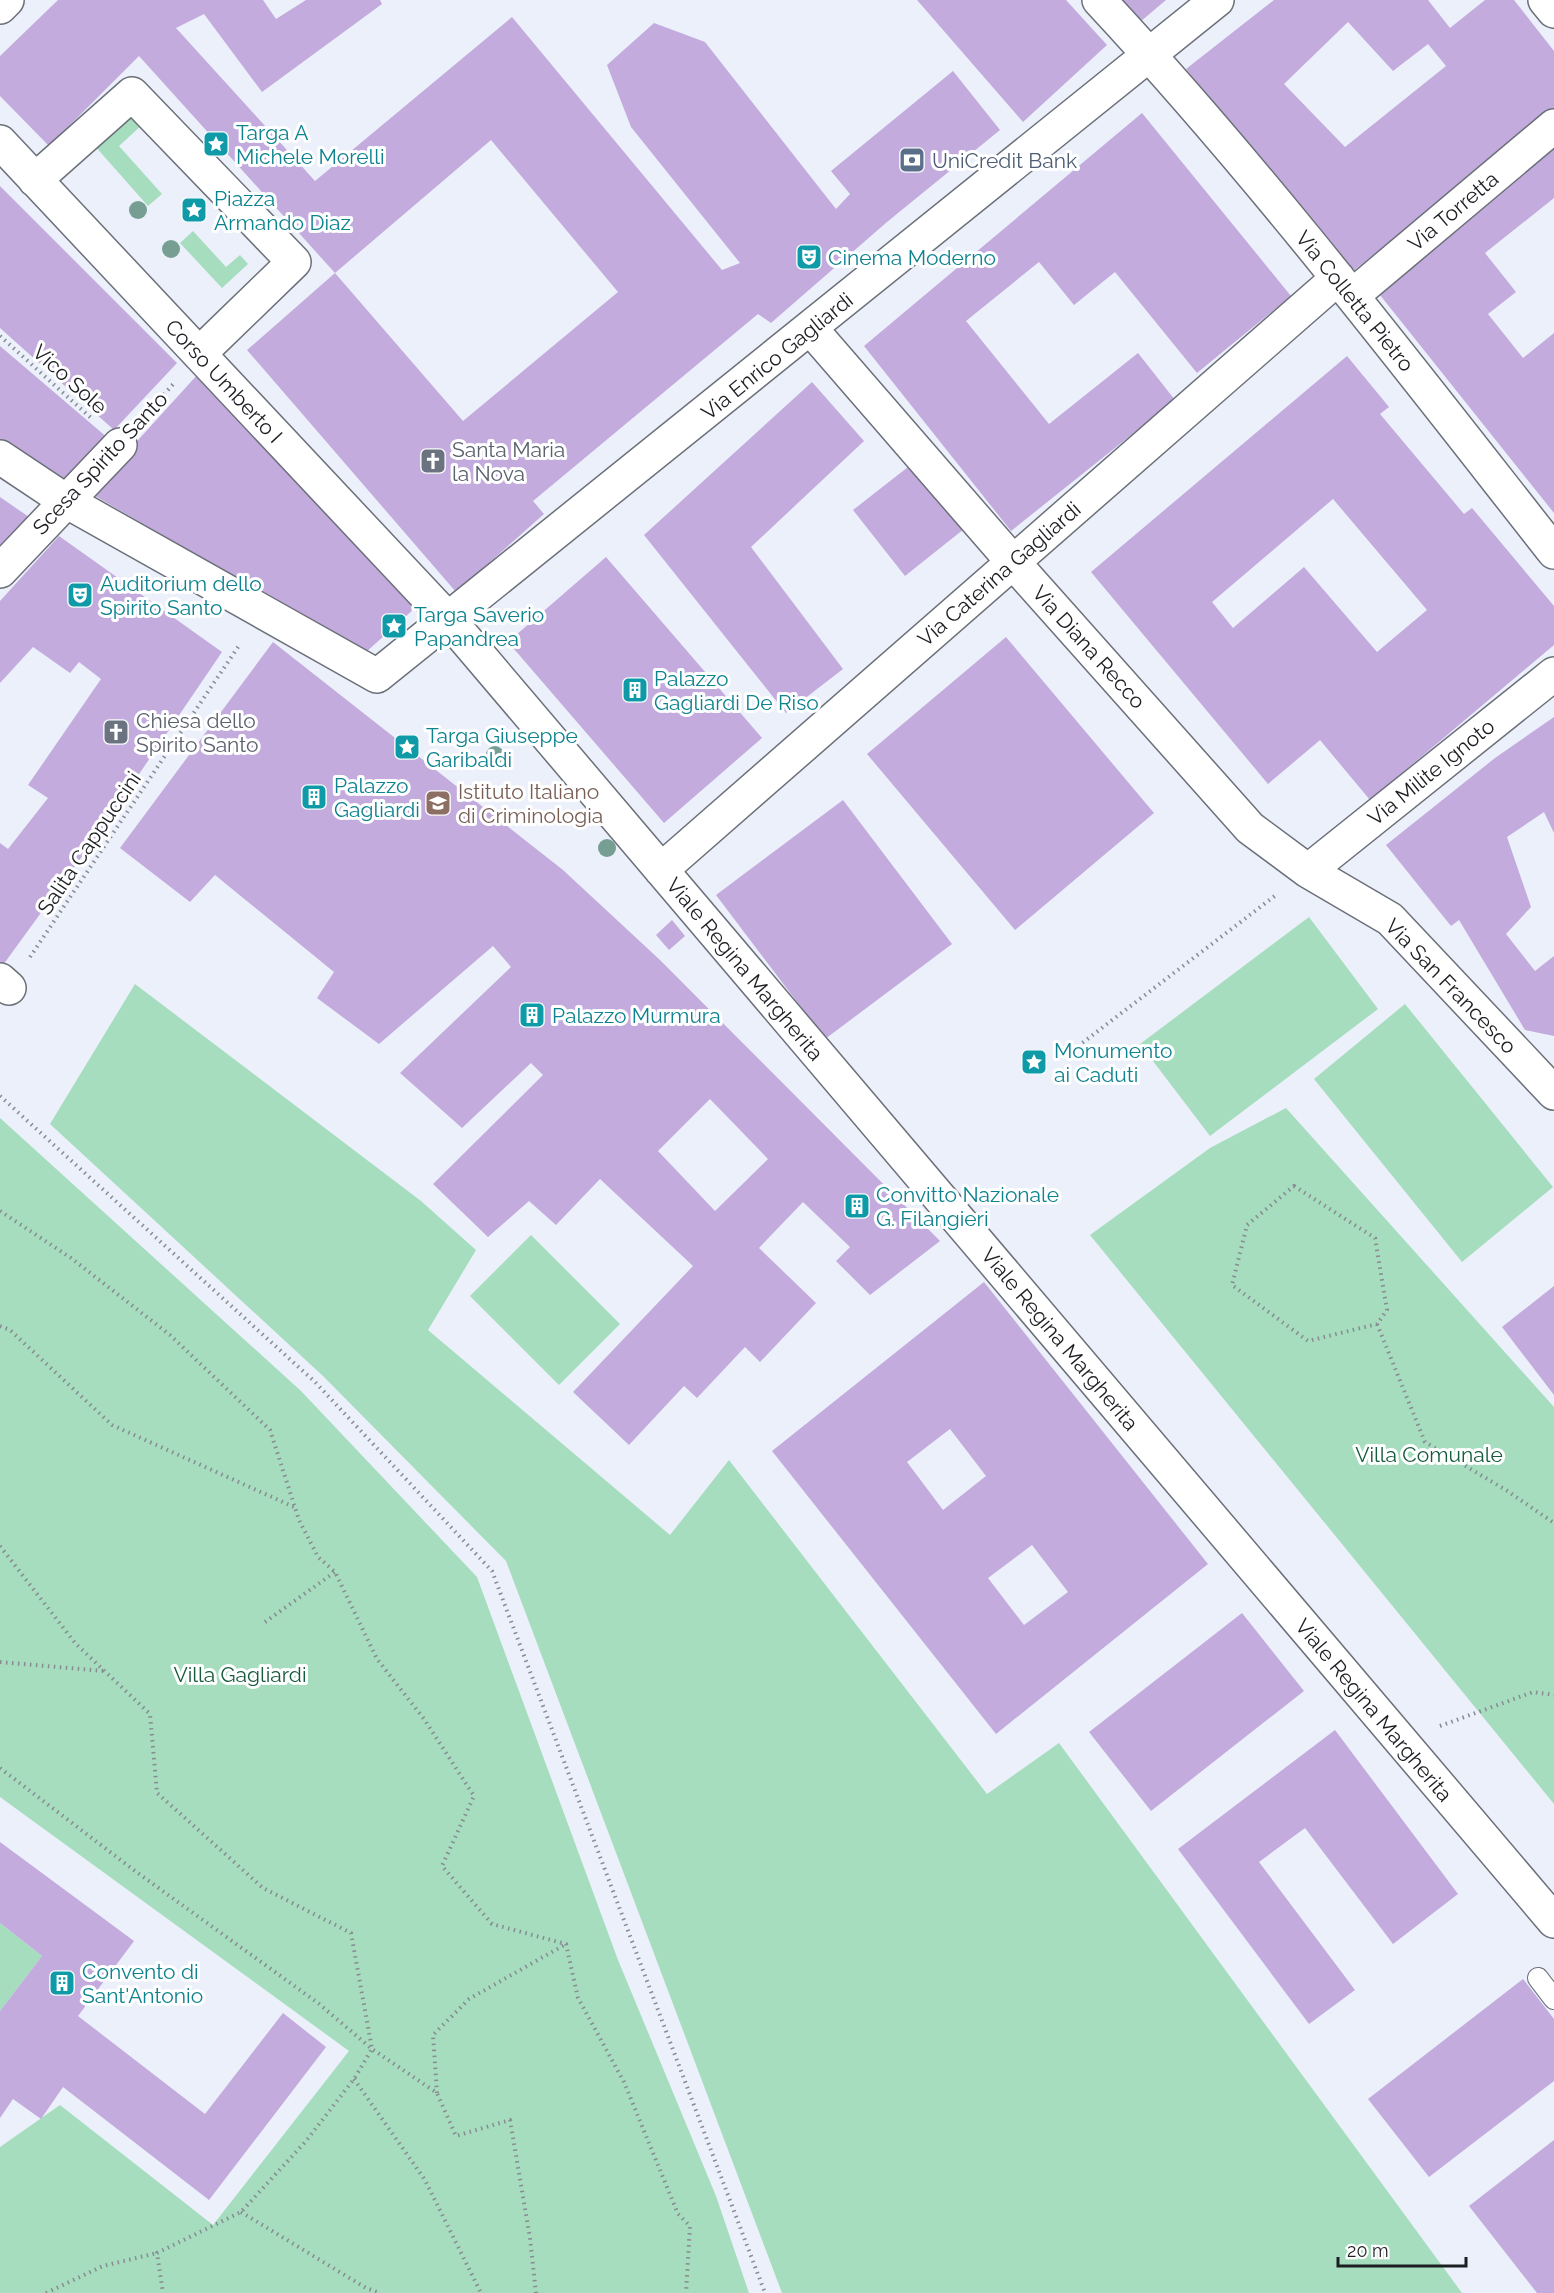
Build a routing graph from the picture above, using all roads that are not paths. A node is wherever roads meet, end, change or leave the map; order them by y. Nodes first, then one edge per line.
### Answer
1 (8, 0) edge
2 (1099, 0) edge
3 (1217, 0) edge
4 (1545, 0) edge
5 (0, 6) edge
6 (1554, 11) edge
7 (1149, 54) junction
8 (1554, 126) edge
9 (0, 142) edge
10 (35, 180) junction
11 (1345, 287) junction
12 (811, 329) junction
13 (199, 354) junction
14 (120, 445) road end
15 (0, 456) edge
16 (66, 501) junction
17 (1554, 552) edge
18 (1013, 562) junction
19 (0, 571) edge
20 (449, 620) junction
21 (1554, 674) edge
22 (661, 870) junction
23 (1308, 871) junction
24 (1554, 1093) edge
25 (1554, 1921) edge
26 (1538, 1978) dead end
27 (1554, 1999) edge

1 - 5 street
2 - 7 street, Via Colletta Pietro
3 - 7 street, Via Enrico Gagliardi
4 - 6 street
7 - 11 street, Via Colletta Pietro
7 - 12 street, Via Enrico Gagliardi
8 - 11 street, Via Torretta
9 - 10 street, Corso Umberto I
10 - 13 street, Corso Umberto I
10 - 13 street
11 - 17 street, Via Colletta Pietro
11 - 18 street, Via Caterina Gagliardi
12 - 18 street, Via Diana Recco
12 - 20 street, Via Enrico Gagliardi
13 - 20 street, Corso Umberto I
14 - 16 street, Scesa Spirito Santo
15 - 16 street
16 - 19 street, Scesa Spirito Santo
16 - 20 street, Via Enrico Gagliardi
18 - 22 street, Via Caterina Gagliardi
18 - 23 street, Via Diana Recco
20 - 22 street, Viale Regina Margherita
21 - 23 street, Via Milite Ignoto
22 - 25 street, Viale Regina Margherita
23 - 24 street, Via San Francesco
26 - 27 lane

